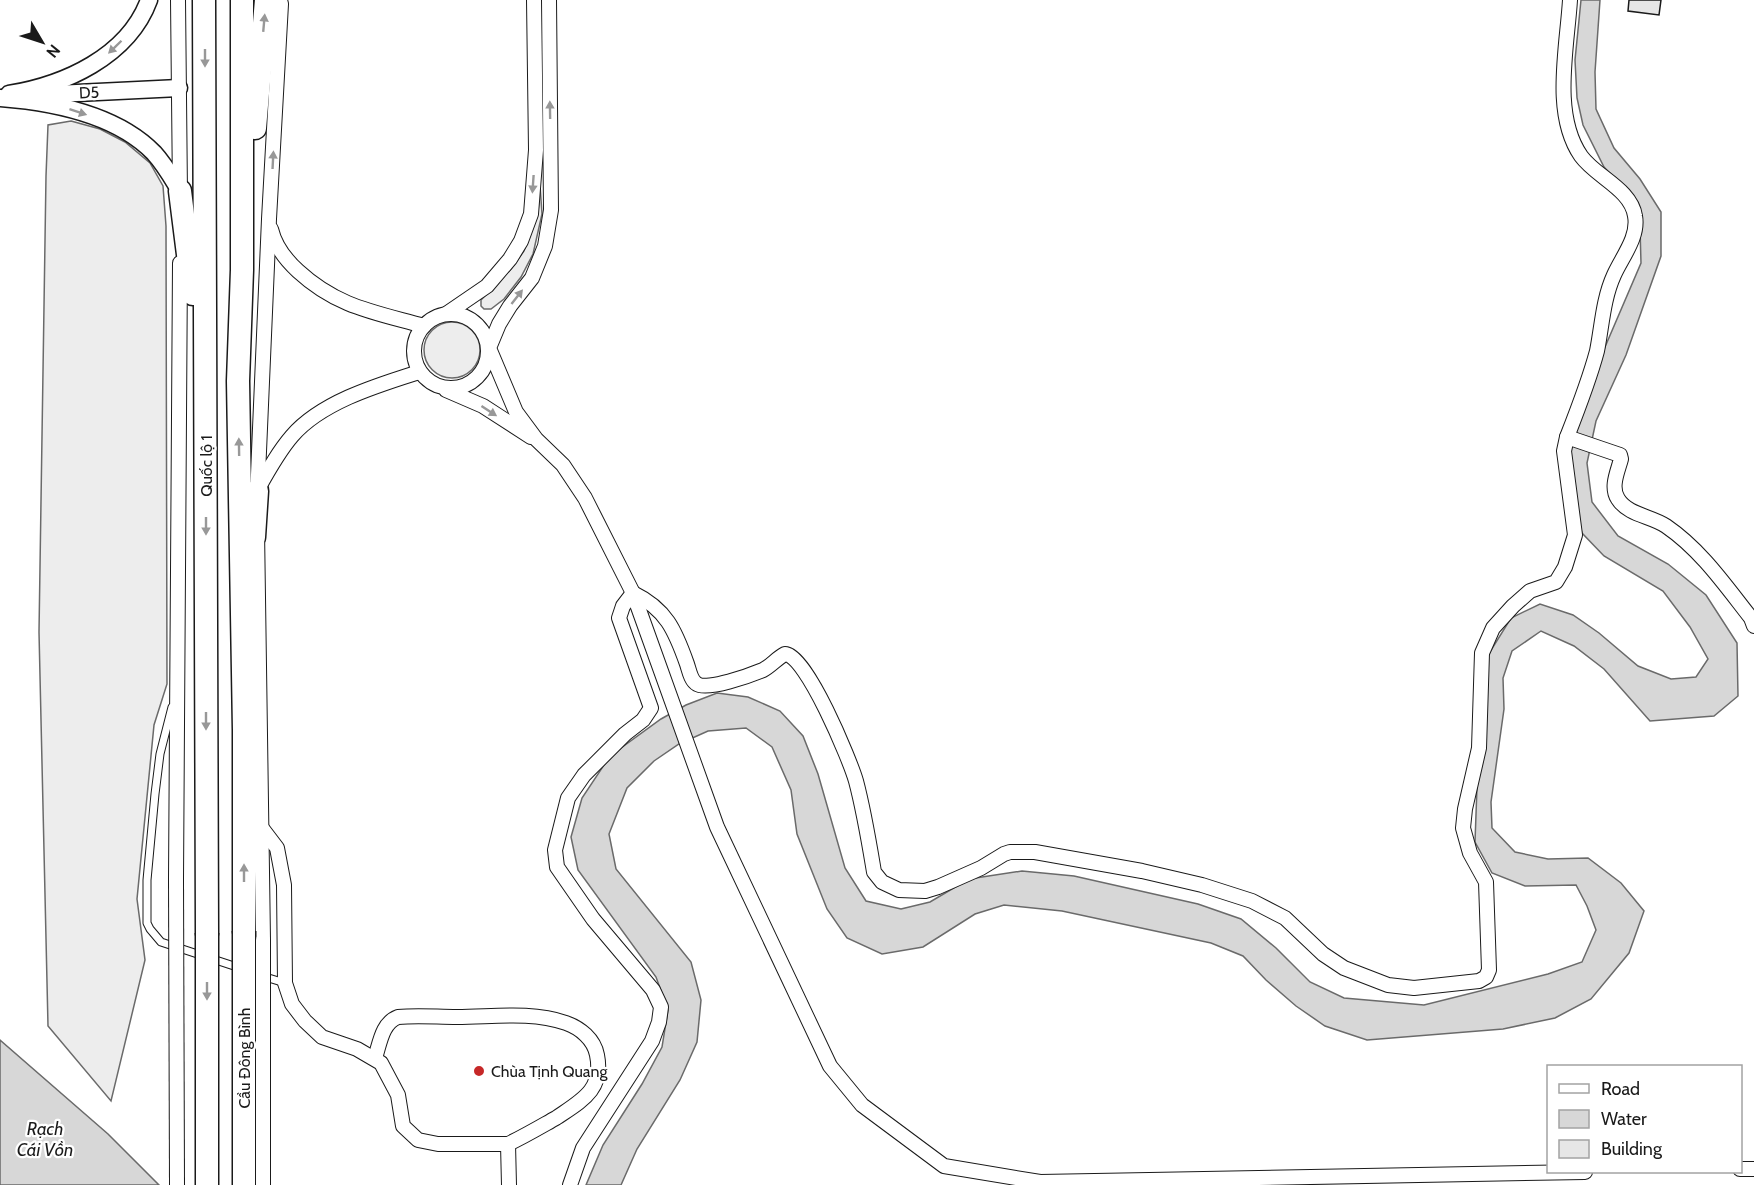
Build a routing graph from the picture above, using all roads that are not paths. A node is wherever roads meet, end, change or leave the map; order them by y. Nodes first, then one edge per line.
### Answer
1 (148, 0) edge
2 (178, 0) edge
3 (204, 0) edge
4 (242, 0) edge
5 (534, 0) edge
6 (549, 0) edge
7 (1570, 0) edge
8 (278, 1) edge
9 (179, 88) junction
10 (0, 96) edge
11 (180, 191) junction
12 (269, 219) junction
13 (242, 270) junction
14 (446, 314) junction
15 (424, 326) junction
16 (489, 348) junction
17 (419, 372) junction
18 (439, 387) junction
19 (205, 396) junction
20 (1569, 438) junction
21 (536, 439) junction
22 (257, 491) junction
23 (633, 593) junction
24 (1754, 626) edge
25 (177, 687) junction
26 (244, 730) junction
27 (261, 827) junction
28 (253, 936) junction
29 (285, 983) junction
30 (375, 1058) junction
31 (508, 1144) junction
32 (1547, 1173) edge
33 (177, 1185) edge
34 (207, 1185) edge
35 (244, 1185) edge
36 (263, 1185) edge
37 (508, 1185) edge
38 (570, 1185) edge

1 -> 10 street
2 - 9 street
3 -> 19 highway, Quốc lộ 1
4 - 13 highway, Quốc lộ 1
5 -> 14 street
16 -> 6 street
7 - 20 street
12 -> 8 street
13 -> 8 highway
9 - 10 street, D5
9 - 11 street
10 -> 11 street
11 - 19 highway
11 - 25 street
12 - 15 street
12 - 22 street
26 -> 13 highway, Quốc lộ 1
14 - 15 street
14 - 16 street
15 - 17 street
16 - 18 street
16 - 21 street
17 - 18 street
17 - 22 street
18 -> 21 street
19 -> 34 highway, Quốc lộ 1, bridge
20 - 23 street
20 - 24 street
21 - 23 street
22 - 26 highway
22 - 27 street
23 - 32 street
23 - 38 street
25 - 29 lane
25 - 33 street, bridge
28 -> 26 highway, Quốc lộ 1
27 - 28 street
27 - 29 street
28 - 35 highway, Cầu Đông Bình, bridge
28 - 36 street, bridge
29 - 30 street
30 - 31 street
30 - 31 street
31 - 37 street

